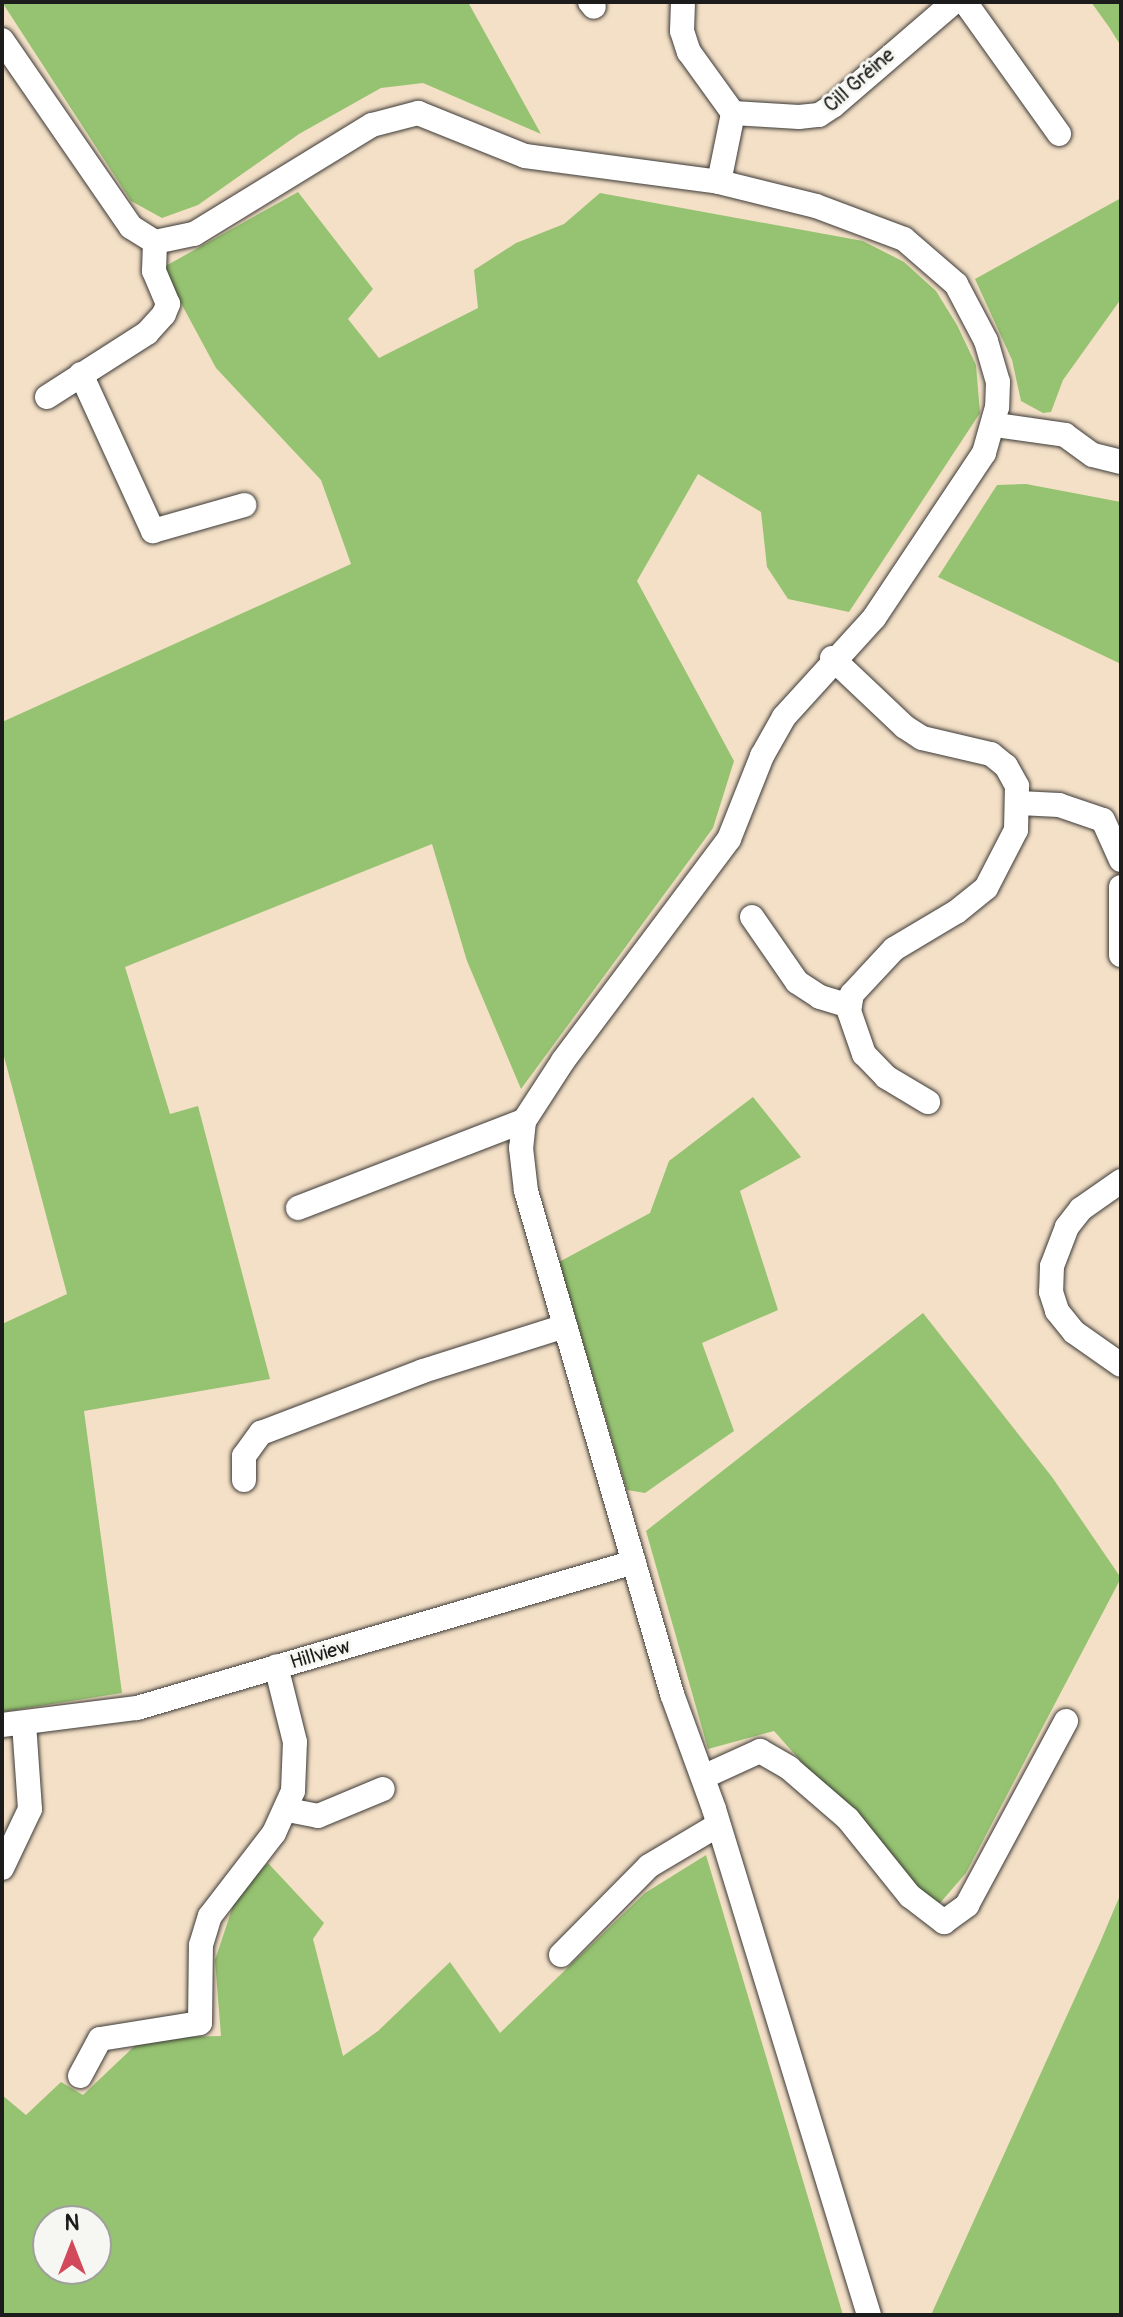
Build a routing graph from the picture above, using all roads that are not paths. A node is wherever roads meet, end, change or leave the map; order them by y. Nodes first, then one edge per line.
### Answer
1 (683, 2) edge
2 (954, 2) edge
3 (965, 2) edge
4 (2, 40) edge
5 (733, 113) junction
6 (1059, 134) dead end
7 (719, 182) junction
8 (155, 242) junction
9 (81, 374) junction
10 (47, 397) dead end
11 (996, 425) junction
12 (1121, 462) edge
13 (244, 505) dead end
14 (832, 658) junction
15 (1019, 803) junction
16 (1116, 823) edge
17 (1121, 860) edge
18 (1121, 887) edge
19 (752, 917) dead end
20 (1121, 955) edge
21 (850, 1006) junction
22 (928, 1102) dead end
23 (524, 1121) junction
24 (1121, 1181) edge
25 (298, 1208) dead end
26 (565, 1326) junction
27 (1121, 1365) edge
28 (244, 1480) dead end
29 (634, 1562) junction
30 (276, 1666) junction
31 (1066, 1721) dead end
32 (13, 1724) edge
33 (703, 1777) junction
34 (383, 1790) dead end
35 (288, 1810) junction
36 (718, 1825) junction
37 (2, 1868) edge
38 (561, 1955) dead end
39 (80, 2076) dead end
40 (869, 2315) edge

1 - 5 street
2 - 5 street, Cill Gréine
3 - 6 street
4 - 8 street
5 - 7 street
7 - 8 street
7 - 11 street
8 - 9 street
9 - 10 street
9 - 13 street
11 - 12 street
11 - 14 street
14 - 15 street
14 - 23 street
15 - 16 street
15 - 21 street
16 - 17 street
18 - 20 street
19 - 21 street
21 - 22 street
23 - 25 street
23 - 26 street
24 - 27 street
26 - 28 street
26 - 29 street
29 - 30 street, Hillview
29 - 33 street
30 - 32 street, Hillview
30 - 35 street
31 - 33 street
32 - 37 street
33 - 36 street
34 - 35 street
35 - 39 street
36 - 38 street
36 - 40 street

